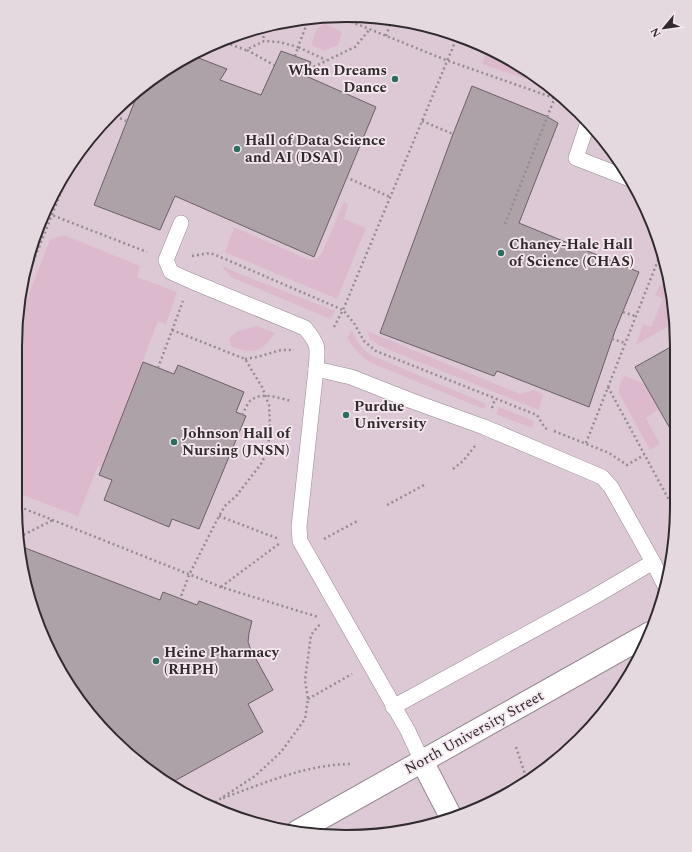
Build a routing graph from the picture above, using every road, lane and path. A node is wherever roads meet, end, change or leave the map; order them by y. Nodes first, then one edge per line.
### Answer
1 (353, 22) edge
2 (306, 25) edge
3 (390, 25) edge
4 (370, 29) junction
5 (263, 33) edge
6 (386, 36) junction
7 (264, 41) junction
8 (455, 41) edge
9 (229, 44) edge
10 (298, 47) junction
11 (246, 50) junction
12 (295, 56) dead end
13 (327, 60) junction
14 (446, 60) junction
15 (274, 65) dead end
16 (309, 69) dead end
17 (554, 98) joint
18 (117, 117) edge
19 (126, 121) dead end
20 (422, 121) junction
21 (586, 128) edge
22 (453, 134) dead end
23 (621, 176) edge
24 (346, 177) dead end
25 (62, 189) edge
26 (390, 197) junction
27 (52, 215) junction
28 (181, 224) dead end
29 (505, 224) dead end
30 (166, 260) junction
31 (658, 260) edge
32 (33, 263) edge
33 (191, 281) junction
34 (343, 310) junction
35 (623, 312) dead end
36 (635, 316) junction
37 (334, 327) dead end
38 (172, 330) junction
39 (612, 338) dead end
40 (625, 343) junction
41 (298, 350) dead end
42 (245, 359) junction
43 (158, 368) dead end
44 (316, 369) junction
45 (608, 387) junction
46 (265, 396) junction
47 (495, 399) junction
48 (292, 401) dead end
49 (491, 411) dead end
50 (242, 415) dead end
51 (586, 443) junction
52 (477, 444) dead end
53 (268, 450) junction
54 (285, 455) dead end
55 (644, 455) junction
56 (577, 466) junction
57 (453, 469) dead end
58 (426, 484) dead end
59 (670, 502) edge
60 (387, 505) dead end
61 (22, 508) edge
62 (219, 516) junction
63 (54, 520) junction
64 (359, 520) dead end
65 (24, 535) edge
66 (320, 541) dead end
67 (653, 562) junction
68 (190, 574) junction
69 (662, 579) edge
70 (220, 587) junction
71 (180, 599) dead end
72 (641, 639) edge
73 (369, 664) junction
74 (308, 699) junction
75 (393, 707) junction
76 (516, 746) dead end
77 (422, 761) junction
78 (352, 764) dead end
79 (526, 775) edge
80 (218, 800) junction
81 (215, 802) edge
82 (448, 814) edge
83 (305, 827) edge

1 - 4 path
2 - 10 path
3 - 6 path
4 - 6 path
4 - 13 path
5 - 7 path
6 - 14 path
7 - 10 path
7 - 11 path
8 - 14 path
9 - 11 path
10 - 12 path
10 - 13 path
11 - 15 path
13 - 16 path
14 - 17 path
14 - 20 path
17 - 29 path
18 - 19 path
20 - 22 path
20 - 26 path
21 - 23 lane
24 - 26 path
25 - 27 path
26 - 34 path
27 - 30 path
27 - 32 path
28 - 30 lane
30 - 33 lane
30 - 34 path
31 - 36 path
33 - 38 path
33 - 44 lane
34 - 37 path
34 - 47 path
35 - 36 path
36 - 40 path
38 - 42 path
38 - 43 path
39 - 40 path
40 - 45 path
41 - 42 path
42 - 46 path
44 - 56 lane
44 - 73 lane
45 - 51 path
45 - 55 path
46 - 48 path
46 - 50 path
46 - 53 path
47 - 49 path
47 - 51 path
51 - 55 path
51 - 56 path
52 - 57 path
53 - 54 path
53 - 62 path
55 - 59 path
56 - 67 lane
58 - 60 path
61 - 63 path
62 - 68 path
62 - 70 path
63 - 65 path
63 - 68 path
64 - 66 path
67 - 69 lane
67 - 75 lane
68 - 70 path
68 - 71 path
70 - 74 path
72 - 77 street, North University Street
73 - 74 path
73 - 75 lane
74 - 80 path
75 - 77 lane
76 - 79 path
77 - 82 street
77 - 83 street, North University Street
78 - 80 path
80 - 81 path

